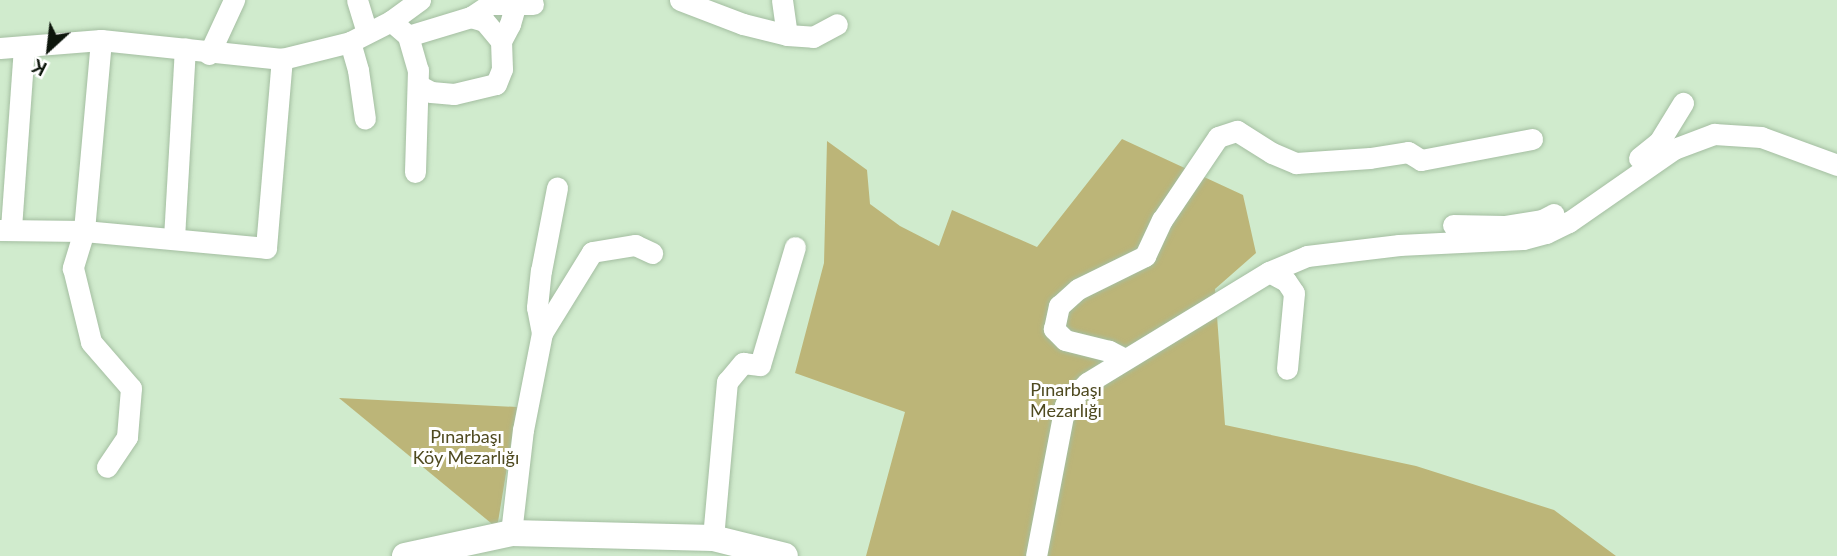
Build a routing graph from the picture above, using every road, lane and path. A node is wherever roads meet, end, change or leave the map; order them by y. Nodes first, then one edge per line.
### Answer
1 (234, 0) edge
2 (357, 0) edge
3 (420, 0) edge
4 (680, 0) edge
5 (782, 0) edge
6 (471, 17) junction
7 (391, 21) junction
8 (837, 24) dead end
9 (787, 34) junction
10 (408, 36) junction
11 (358, 37) junction
12 (102, 40) junction
13 (501, 41) junction
14 (24, 46) junction
15 (0, 48) edge
16 (185, 48) junction
17 (209, 54) junction
18 (282, 59) junction
19 (418, 85) junction
20 (1683, 103) dead end
21 (365, 119) dead end
22 (1532, 139) dead end
23 (1837, 165) edge
24 (415, 172) dead end
25 (557, 188) dead end
26 (1453, 225) dead end
27 (5, 229) edge
28 (84, 231) junction
29 (174, 238) junction
30 (795, 247) dead end
31 (652, 253) dead end
32 (1269, 272) junction
33 (542, 333) junction
34 (1125, 359) junction
35 (1287, 369) dead end
36 (107, 467) dead end
37 (511, 533) junction
38 (713, 538) junction
39 (410, 556) edge
40 (785, 556) edge
41 (1036, 556) edge

1 - 17 street
2 - 11 street
3 - 7 street
4 - 9 street
5 - 9 street
6 - 10 street
6 - 13 street
6 - 13 street
7 - 10 street
7 - 11 street
8 - 9 street
10 - 19 street
11 - 18 street
11 - 21 street
12 - 14 street
12 - 16 street
12 - 28 street
13 - 19 street
14 - 15 street
14 - 27 street
16 - 17 street
16 - 29 street
17 - 18 street
18 - 29 street
19 - 24 street
20 - 26 street
22 - 34 street
23 - 32 street
25 - 33 street
27 - 28 street
28 - 29 street
28 - 36 street
30 - 38 street
31 - 33 street
32 - 34 street
32 - 35 street
33 - 37 street
34 - 41 street
37 - 38 main road
37 - 39 main road
38 - 40 main road

